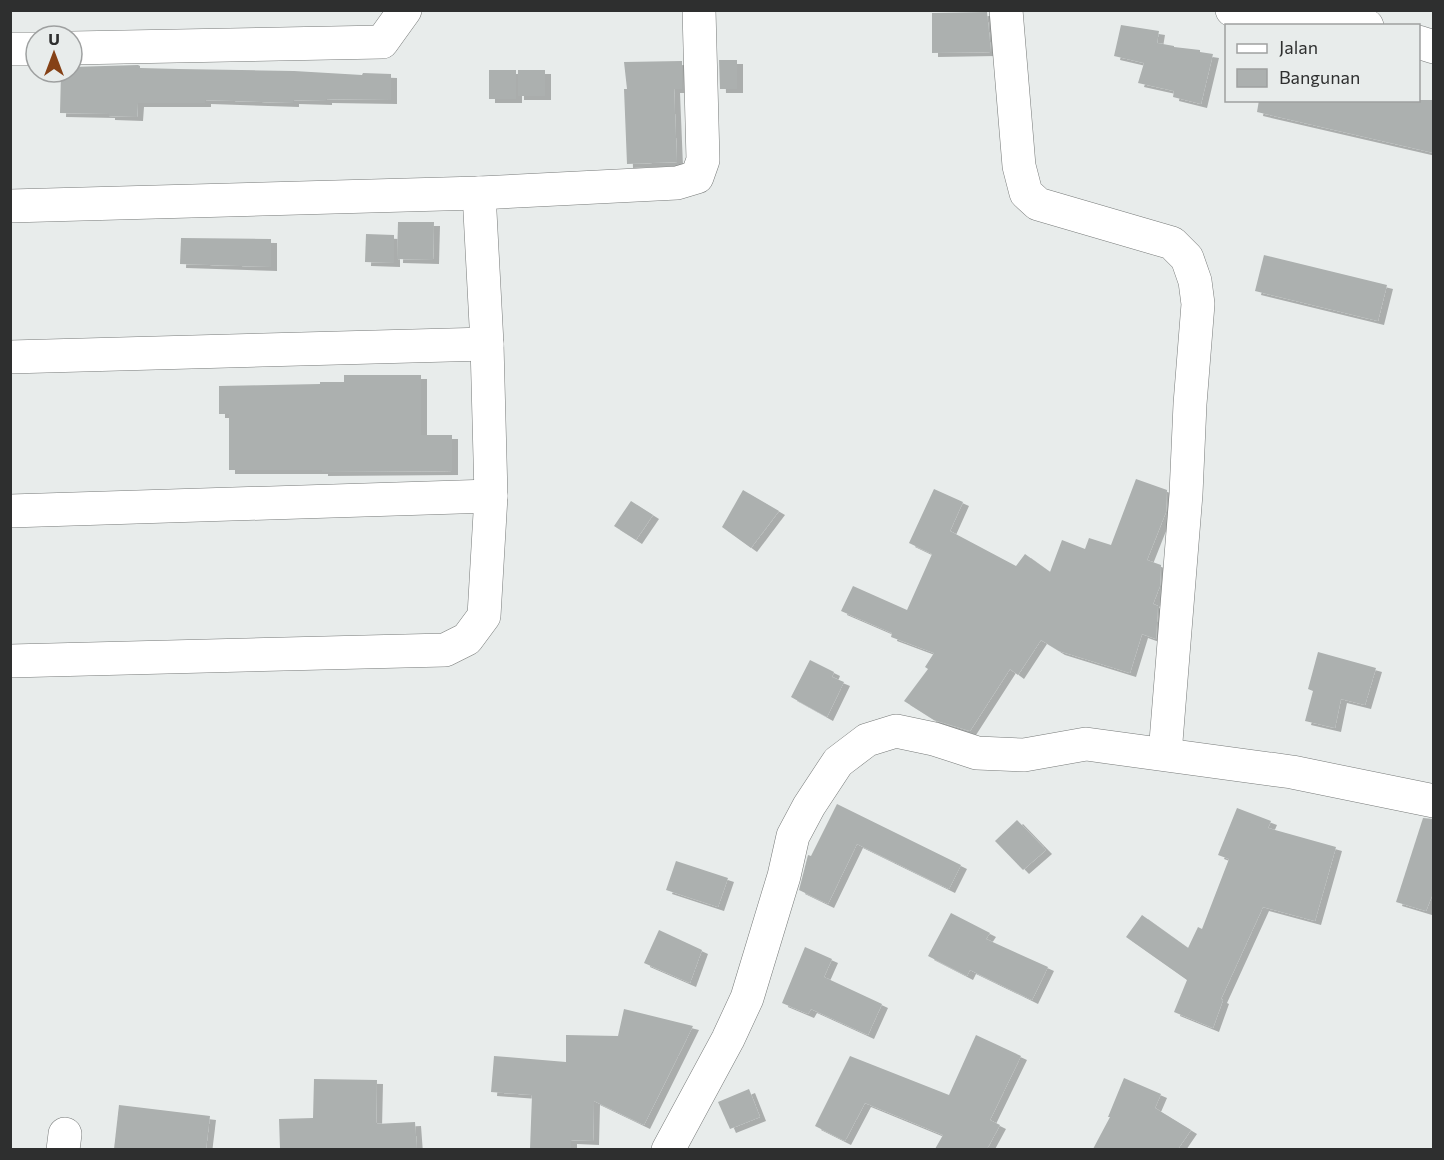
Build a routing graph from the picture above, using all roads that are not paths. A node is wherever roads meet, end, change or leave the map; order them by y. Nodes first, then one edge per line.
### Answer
1 (405, 10) edge
2 (699, 10) edge
3 (1006, 10) edge
4 (1232, 10) edge
5 (1350, 24) edge
6 (84, 48) edge
7 (479, 193) junction
8 (10, 206) edge
9 (487, 344) junction
10 (10, 357) edge
11 (491, 496) junction
12 (10, 512) edge
13 (10, 661) edge
14 (1165, 754) junction
15 (1434, 801) edge
16 (668, 1149) edge

1 - 6 street
2 - 7 street
3 - 14 street
4 - 5 street
7 - 8 street
7 - 9 street
9 - 10 street
9 - 11 street
11 - 12 street
11 - 13 street
14 - 15 street
14 - 16 street

